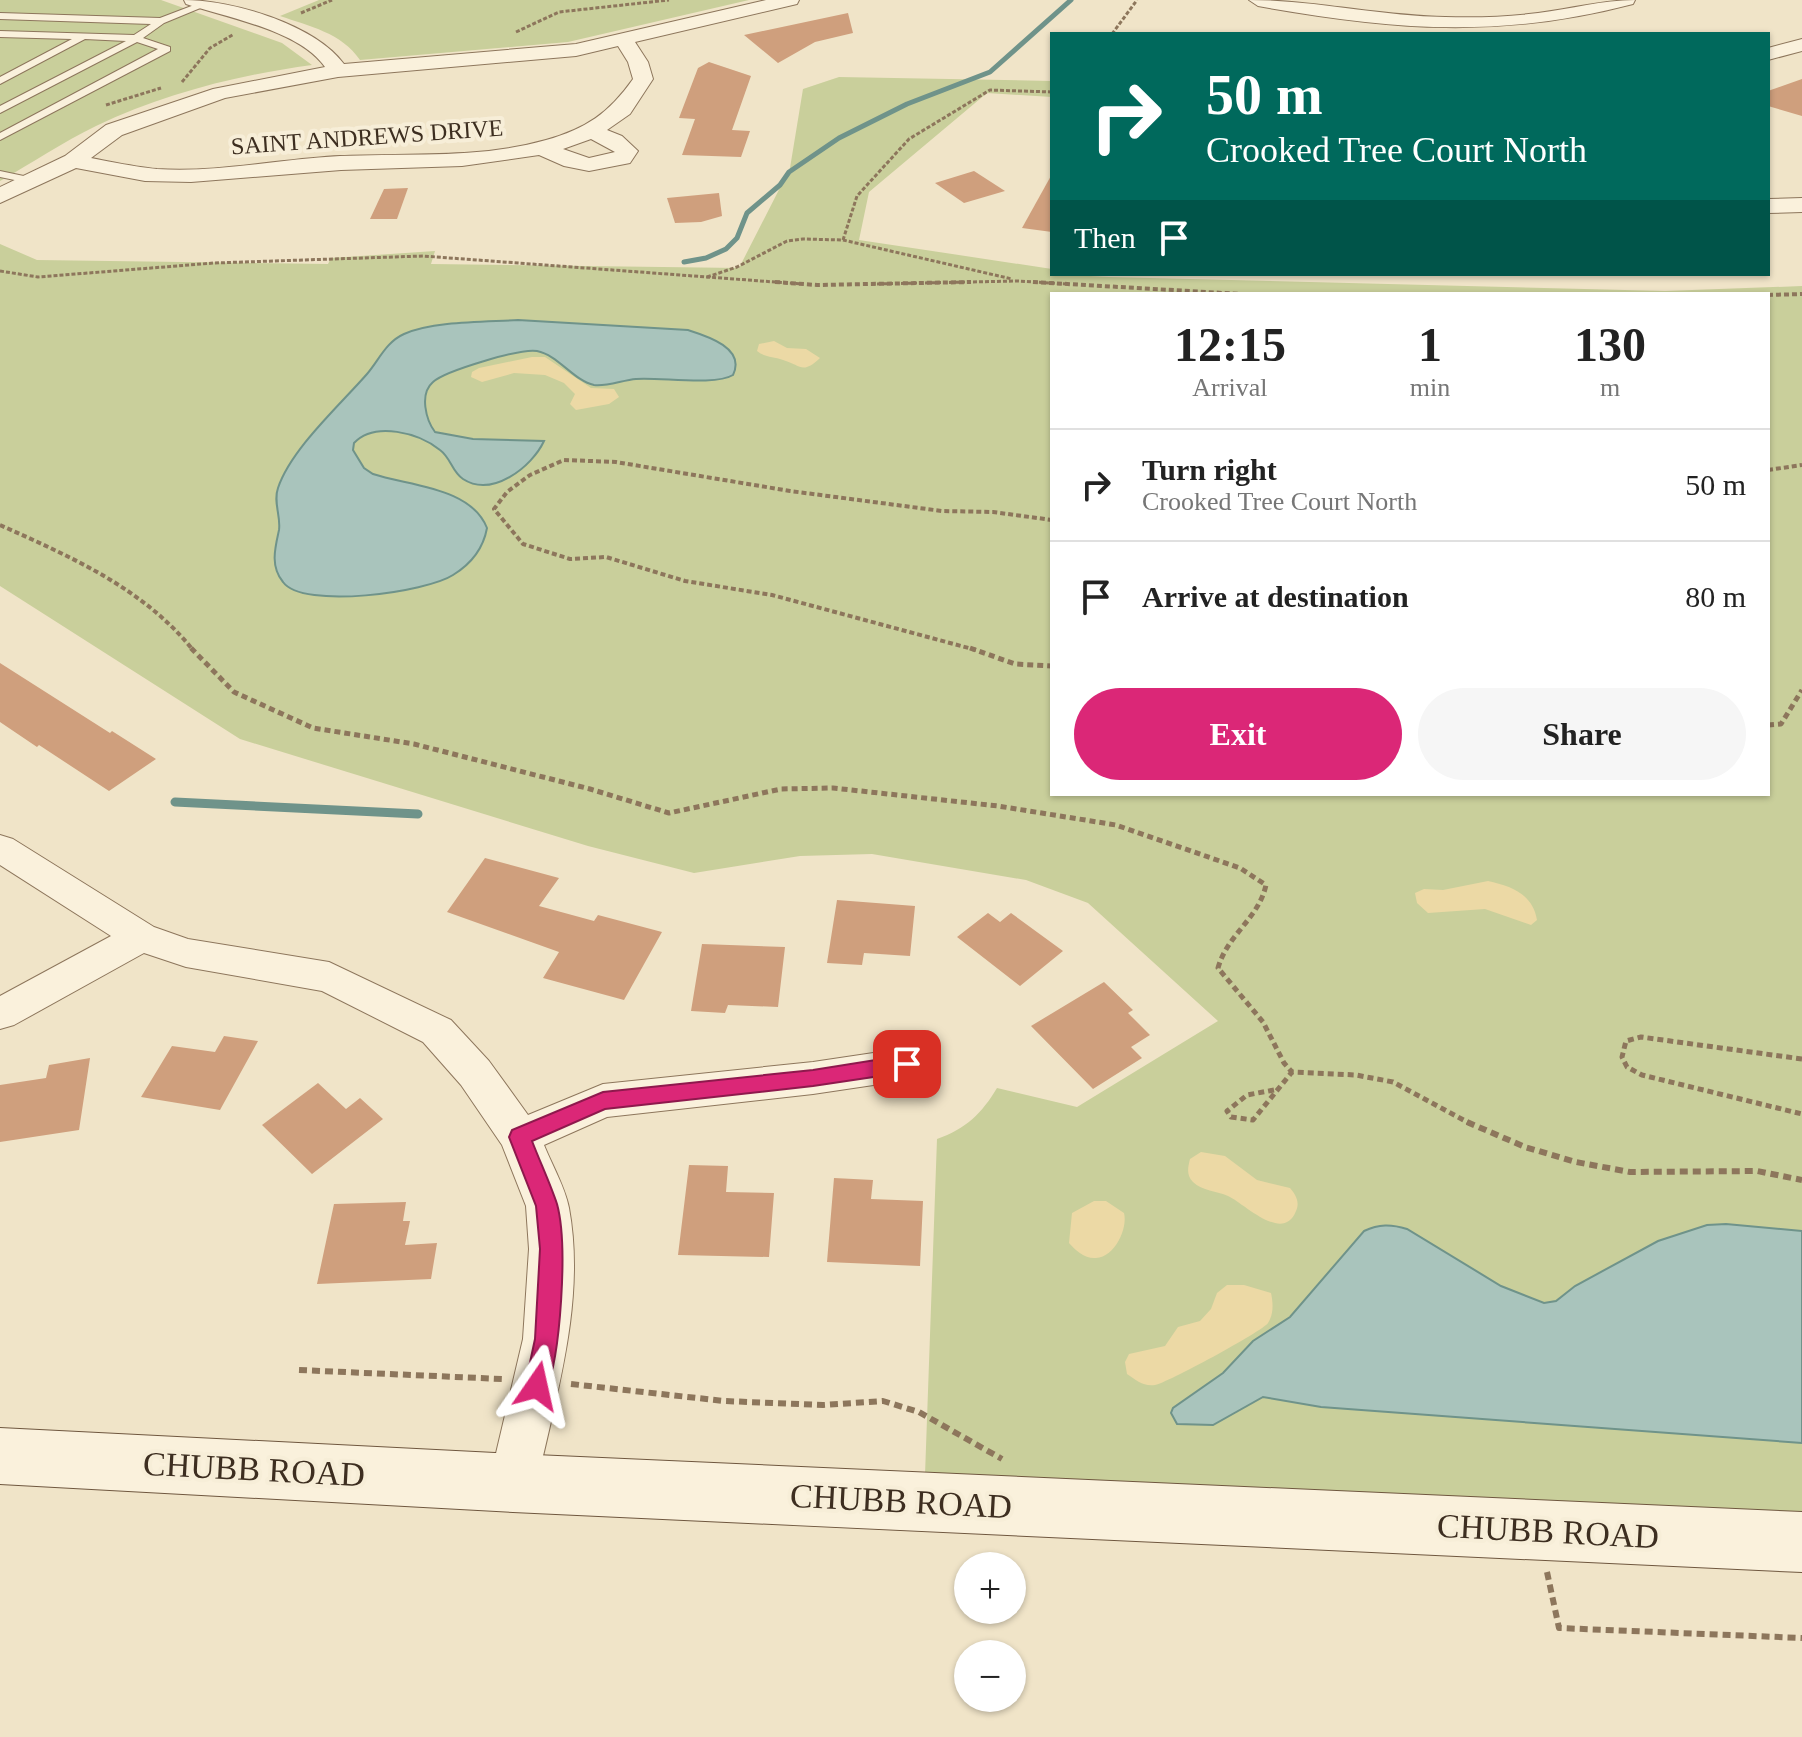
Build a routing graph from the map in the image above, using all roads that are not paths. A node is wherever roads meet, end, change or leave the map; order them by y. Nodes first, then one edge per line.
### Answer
1 (790, 0) edge
2 (1258, 0) edge
3 (1542, 0) edge
4 (1555, 0) edge
5 (1626, 0) edge
6 (199, 2) edge
7 (1334, 6) edge
8 (1575, 12) junction
9 (0, 16) edge
10 (161, 21) junction
11 (1318, 32) edge
12 (0, 34) edge
13 (83, 37) junction
14 (135, 38) junction
15 (624, 41) junction
16 (1802, 45) edge
17 (1770, 53) edge
18 (338, 71) junction
19 (0, 81) edge
20 (0, 110) edge
21 (591, 131) junction
22 (0, 137) edge
23 (541, 148) junction
24 (73, 161) junction
25 (0, 174) edge
26 (34, 181) junction
27 (0, 196) edge
28 (1802, 205) edge
29 (1770, 206) edge
30 (0, 848) edge
31 (141, 937) junction
32 (0, 1014) edge
33 (907, 1064) dead end
34 (520, 1137) junction
35 (0, 1456) edge
36 (513, 1483) junction
37 (1802, 1542) edge

1 - 15 street
2 - 7 street
3 - 7 street
4 - 8 street
5 - 8 street
6 - 10 lane
6 - 18 street
7 - 8 street
7 - 11 street
9 - 10 lane
10 - 14 lane
12 - 13 lane
13 - 14 lane
13 - 19 lane
14 - 20 lane
14 - 22 lane
15 - 18 street
15 - 21 street, SAINT ANDREWS DRIVE
16 - 17 street
18 - 24 street
21 - 23 street, SAINT ANDREWS DRIVE
21 - 23 street
23 - 24 street, SAINT ANDREWS DRIVE
24 - 26 street
25 - 26 lane
26 - 27 street
28 - 29 street
30 - 31 street
31 - 32 street
31 - 34 street
33 - 34 street
34 - 36 street
35 - 36 street, CHUBB ROAD
36 - 37 street, CHUBB ROAD

